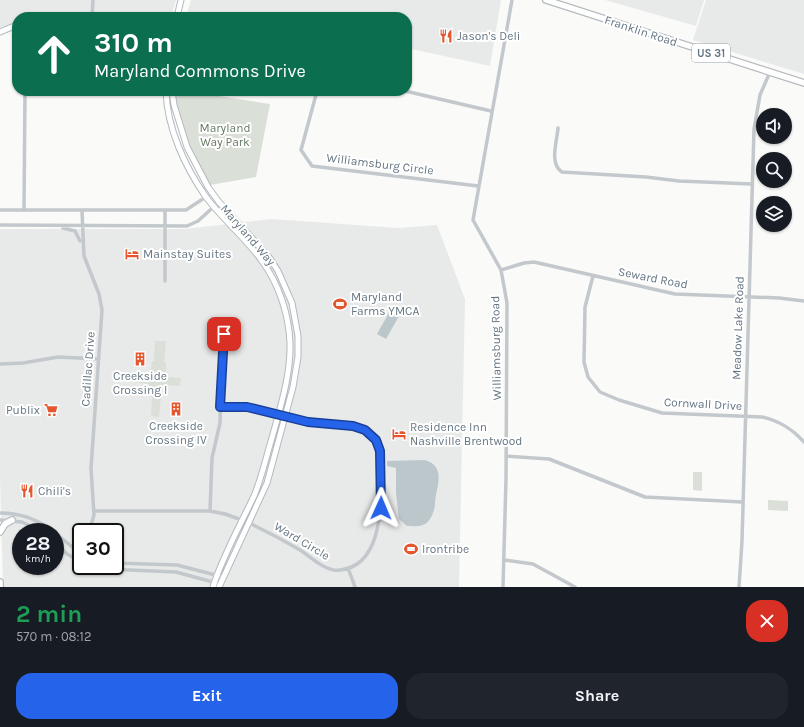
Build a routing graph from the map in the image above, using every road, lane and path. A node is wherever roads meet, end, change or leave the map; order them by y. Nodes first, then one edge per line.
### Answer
1 (93, 0) edge
2 (181, 0) edge
3 (512, 0) edge
4 (546, 0) edge
5 (92, 12) edge
6 (177, 12) edge
7 (12, 27) edge
8 (0, 32) edge
9 (770, 72) junction
10 (804, 83) edge
11 (412, 92) edge
12 (25, 96) edge
13 (167, 96) edge
14 (173, 96) edge
15 (316, 96) edge
16 (492, 110) junction
17 (178, 118) junction
18 (170, 121) junction
19 (558, 128) dead end
20 (752, 184) junction
21 (478, 186) junction
22 (212, 193) junction
23 (207, 197) junction
24 (219, 202) junction
25 (214, 207) junction
26 (0, 210) edge
27 (24, 210) junction
28 (82, 211) junction
29 (165, 211) junction
30 (0, 226) edge
31 (82, 226) junction
32 (166, 226) junction
33 (58, 227) junction
34 (82, 245) junction
35 (264, 251) junction
36 (258, 256) junction
37 (501, 270) junction
38 (593, 276) junction
39 (165, 281) dead end
40 (283, 281) junction
41 (275, 284) junction
42 (750, 297) junction
43 (804, 301) edge
44 (224, 334) dead end
45 (290, 357) junction
46 (298, 357) junction
47 (99, 359) junction
48 (0, 364) edge
49 (220, 407) junction
50 (278, 414) junction
51 (284, 416) junction
52 (744, 416) junction
53 (804, 442) edge
54 (506, 456) junction
55 (742, 502) junction
56 (94, 511) junction
57 (210, 511) junction
58 (0, 513) edge
59 (0, 520) edge
60 (12, 520) junction
61 (242, 520) junction
62 (22, 523) edge
63 (40, 523) edge
64 (92, 523) edge
65 (248, 523) junction
66 (0, 532) edge
67 (64, 539) edge
68 (72, 546) edge
69 (64, 549) edge
70 (72, 556) edge
71 (504, 560) junction
72 (124, 563) edge
73 (348, 568) junction
74 (124, 570) edge
75 (220, 576) junction
76 (0, 582) edge
77 (217, 585) edge
78 (0, 587) edge
79 (355, 587) edge
80 (503, 587) edge
81 (575, 587) edge
82 (739, 587) edge

1 - 5 street
2 - 6 main road
3 - 16 street, Williamsburg Road
4 - 9 main road, Franklin Road / US 31
7 - 8 main road
9 - 10 main road, Franklin Road / US 31
9 - 20 street, Meadow Lake Road
11 - 16 street
12 - 27 street
13 - 18 main road, Maryland Way
14 - 17 main road, Maryland Way
15 - 21 street, Williamsburg Circle
16 - 21 street, Williamsburg Road
17 - 18 main road
17 - 22 main road, Maryland Way
18 - 23 main road, Maryland Way
19 - 20 street
20 - 42 street, Meadow Lake Road
21 - 37 street, Williamsburg Road
22 - 23 street
22 - 24 main road, Maryland Way
23 - 25 main road, Maryland Way
23 - 29 street
24 - 25 street
24 - 35 main road, Maryland Way
25 - 32 street
25 - 36 main road, Maryland Way
26 - 27 street
27 - 28 street
28 - 29 street
28 - 31 street, Cadillac Drive
29 - 32 street
30 - 33 street
31 - 32 street
31 - 33 street
31 - 34 street, Cadillac Drive
32 - 39 street
33 - 34 street
34 - 47 street, Cadillac Drive
35 - 36 main road
35 - 40 main road, Maryland Way
36 - 41 main road, Maryland Way
37 - 38 street, Seward Road
37 - 54 street, Williamsburg Road
38 - 42 street, Seward Road
38 - 52 street, Cornwall Drive
40 - 41 main road
40 - 46 main road, Maryland Way
41 - 45 main road, Maryland Way
42 - 43 street, Seward Road
42 - 52 street, Meadow Lake Road
44 - 49 street
45 - 46 main road
45 - 50 main road, Maryland Way
46 - 51 main road, Maryland Way
47 - 48 street
47 - 56 street, Cadillac Drive
49 - 50 street
49 - 57 street
50 - 51 main road
50 - 61 main road, Maryland Way
51 - 65 main road, Maryland Way
51 - 73 street
52 - 53 street, Cornwall Drive
52 - 55 street, Meadow Lake Road
54 - 55 street
54 - 71 street, Williamsburg Road
55 - 82 street, Meadow Lake Road
56 - 57 street
56 - 64 street, Cadillac Drive
57 - 61 street
58 - 63 street
59 - 60 street
60 - 62 street
60 - 66 main road
61 - 65 main road
61 - 75 main road, Maryland Way
65 - 73 street, Ward Circle
65 - 75 main road, Maryland Way
67 - 68 street
69 - 70 street
71 - 80 street, Williamsburg Road
71 - 81 street
72 - 75 street
73 - 79 street
74 - 77 street
75 - 77 main road, Maryland Way
76 - 78 main road

